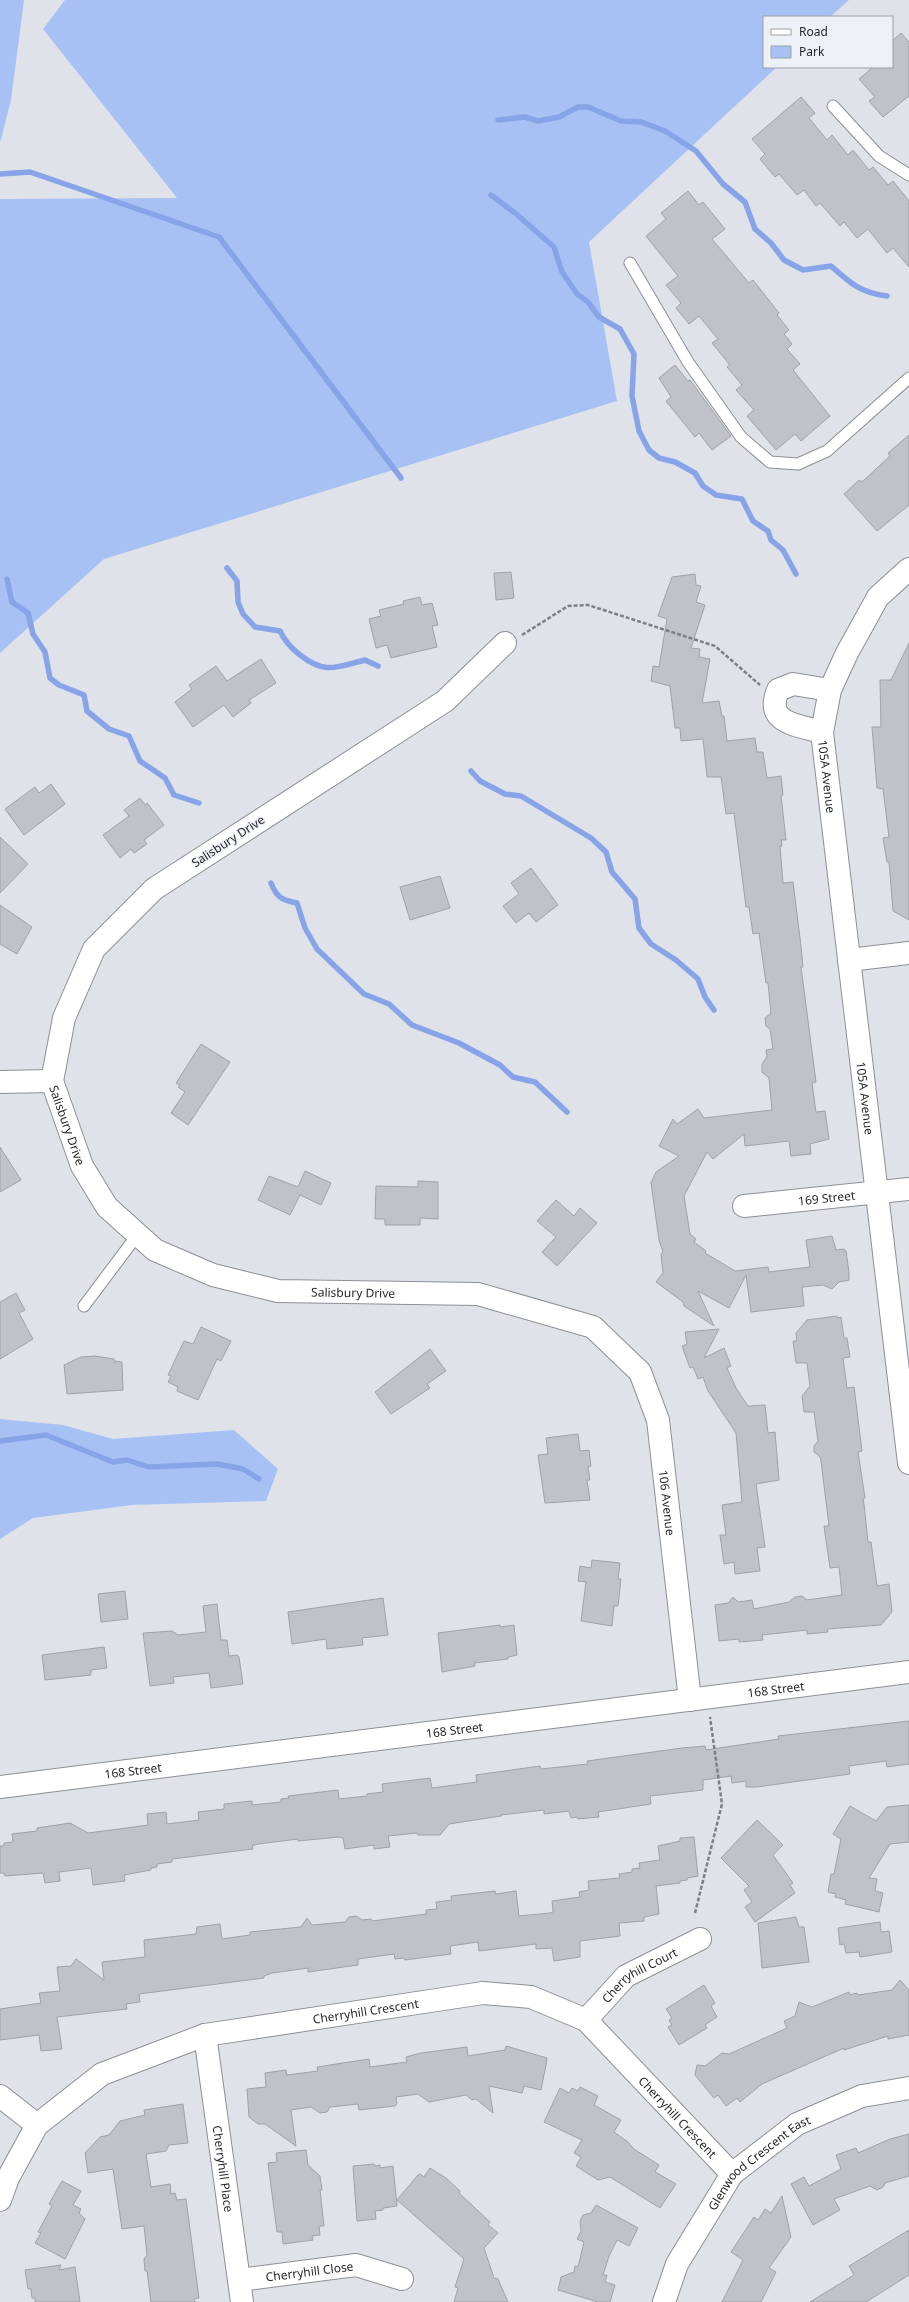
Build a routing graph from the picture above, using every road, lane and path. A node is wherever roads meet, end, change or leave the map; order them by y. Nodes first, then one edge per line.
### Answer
1 (833, 106) dead end
2 (909, 175) edge
3 (630, 263) dead end
4 (909, 378) edge
5 (909, 568) edge
6 (505, 643) joint
7 (762, 686) dead end
8 (830, 690) junction
9 (822, 732) junction
10 (909, 953) edge
11 (849, 960) junction
12 (52, 1081) junction
13 (0, 1082) edge
14 (909, 1189) edge
15 (877, 1192) junction
16 (744, 1206) dead end
17 (138, 1234) junction
18 (84, 1306) dead end
19 (593, 1328) joint
20 (906, 1421) edge
21 (909, 1463) edge
22 (909, 1672) edge
23 (690, 1700) junction
24 (710, 1717) dead end
25 (0, 1787) edge
26 (695, 1913) dead end
27 (700, 1939) dead end
28 (586, 2020) junction
29 (205, 2035) junction
30 (909, 2088) edge
31 (0, 2096) edge
32 (37, 2125) junction
33 (732, 2174) junction
34 (0, 2200) edge
35 (402, 2279) dead end
36 (239, 2280) junction
37 (242, 2302) edge
38 (664, 2302) edge

1 - 2 lane
3 - 4 lane
5 - 8 street, 105A Avenue
6 - 7 path
6 - 12 street, Salisbury Drive
8 - 9 street, 105A Avenue
8 - 9 street, 105A Avenue
9 - 11 street, 105A Avenue
10 - 11 street
11 - 15 street, 105A Avenue
12 - 13 street
12 - 17 street, Salisbury Drive
14 - 15 street, 169 Street
15 - 16 street, 169 Street
15 - 20 street, 105A Avenue
17 - 18 lane
17 - 19 street, Salisbury Drive
19 - 23 street, 106 Avenue
20 - 21 street, 105A Avenue
22 - 23 street, 168 Street
23 - 25 street, 168 Street
24 - 26 path
27 - 28 street, Cherryhill Court
28 - 29 street, Cherryhill Crescent
28 - 33 street, Cherryhill Crescent
29 - 32 street, Cherryhill Crescent
29 - 36 street, Cherryhill Place
30 - 33 street, Glenwood Crescent East
31 - 32 street
32 - 34 street, Cherryhill Crescent
33 - 38 street, Glenwood Crescent East
35 - 36 street, Cherryhill Close
36 - 37 street, Cherryhill Place

